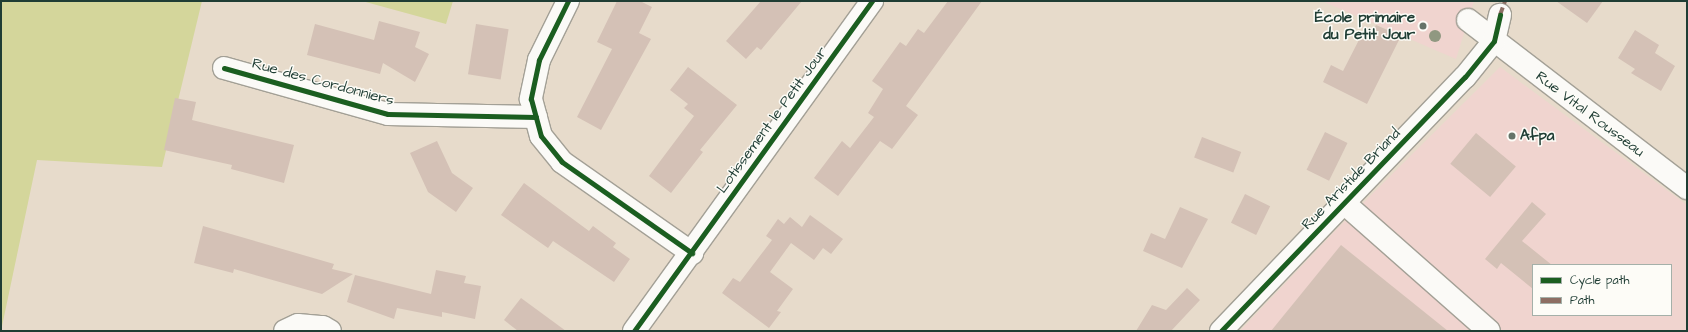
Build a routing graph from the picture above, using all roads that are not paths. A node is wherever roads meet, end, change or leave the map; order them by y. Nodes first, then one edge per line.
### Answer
1 (568, 1) edge
2 (872, 1) edge
3 (1500, 15) dead end
4 (1468, 20) dead end
5 (1494, 41) junction
6 (224, 68) dead end
7 (536, 117) junction
8 (1687, 188) edge
9 (1344, 203) junction
10 (692, 253) junction
11 (284, 331) edge
12 (330, 331) edge
13 (634, 331) edge
14 (1221, 331) edge
15 (1489, 331) edge

1 - 7 street
2 - 10 street, Lotissement le Petit Jour
3 - 5 street
4 - 5 street, Rue Vital Rousseau
5 - 8 street, Rue Vital Rousseau
5 - 9 street, Rue Aristide Briand
6 - 7 street, Rue des Cordonniers
7 - 10 street
9 - 14 street, Rue Aristide Briand
9 - 15 street
10 - 13 street, Lotissement le Petit Jour
11 - 12 street

